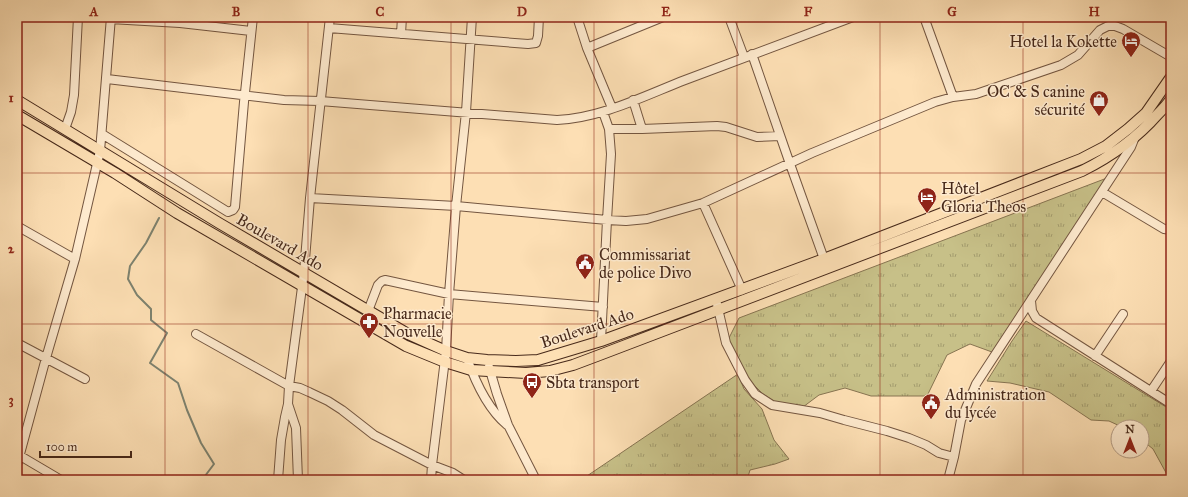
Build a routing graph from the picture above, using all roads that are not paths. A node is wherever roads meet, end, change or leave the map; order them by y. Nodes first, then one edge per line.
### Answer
1 (78, 17) edge
2 (253, 17) edge
3 (330, 17) edge
4 (402, 17) edge
5 (472, 17) edge
6 (539, 17) edge
7 (577, 17) edge
8 (663, 17) edge
9 (729, 17) edge
10 (853, 17) edge
11 (924, 17) edge
12 (110, 18) edge
13 (329, 28) junction
14 (251, 31) junction
15 (401, 34) junction
16 (470, 39) junction
17 (587, 48) junction
18 (752, 54) junction
19 (744, 57) junction
20 (1171, 57) edge
21 (1171, 77) edge
22 (107, 79) junction
23 (245, 96) junction
24 (953, 97) junction
25 (1171, 99) edge
26 (17, 100) edge
27 (633, 100) junction
28 (320, 101) junction
29 (612, 108) junction
30 (466, 112) junction
31 (603, 112) junction
32 (17, 115) edge
33 (65, 129) junction
34 (609, 129) junction
35 (642, 129) junction
36 (102, 134) junction
37 (780, 136) junction
38 (1135, 136) junction
39 (100, 151) junction
40 (98, 163) junction
41 (790, 164) junction
42 (1102, 192) junction
43 (310, 198) junction
44 (703, 203) junction
45 (456, 206) junction
46 (607, 220) junction
47 (17, 226) edge
48 (1171, 230) edge
49 (75, 259) junction
50 (824, 259) junction
51 (304, 272) junction
52 (302, 285) junction
53 (742, 290) junction
54 (449, 294) junction
55 (715, 299) junction
56 (1031, 301) junction
57 (602, 306) junction
58 (718, 310) junction
59 (368, 311) junction
60 (1123, 314) dead end
61 (196, 334) dead end
62 (601, 341) junction
63 (17, 343) edge
64 (446, 351) junction
65 (1095, 356) junction
66 (46, 358) junction
67 (467, 358) junction
68 (486, 360) junction
69 (1171, 361) edge
70 (445, 362) junction
71 (471, 370) junction
72 (490, 371) junction
73 (85, 379) dead end
74 (289, 386) junction
75 (1151, 391) junction
76 (288, 404) junction
77 (1171, 404) edge
78 (508, 425) junction
79 (18, 455) edge
80 (954, 457) junction
81 (17, 465) edge
82 (432, 465) junction
83 (61, 480) edge
84 (278, 480) edge
85 (298, 480) edge
86 (431, 480) edge
87 (464, 480) edge
88 (536, 480) edge
89 (948, 480) edge

1 - 33 street
2 - 14 street
3 - 13 street
4 - 15 street
5 - 16 street
6 - 16 street
7 - 17 street
8 - 17 street
9 - 19 street
10 - 18 street
11 - 24 street
12 - 14 street
12 - 22 street
13 - 15 street
13 - 28 street
14 - 23 street
15 - 16 street
16 - 30 street
17 - 29 street
18 - 19 street
18 - 37 street
19 - 27 street
20 - 24 street
21 - 50 main road, Boulevard Ado
22 - 23 street
22 - 36 street
23 - 28 street
23 - 36 street
24 - 41 street
25 - 38 main road, Boulevard Ado
26 - 33 main road, Boulevard Ado
27 - 29 street
27 - 35 street
28 - 30 street
28 - 43 street
29 - 31 street
30 - 31 street
30 - 45 street
31 - 34 street
32 - 40 main road, Boulevard Ado
33 - 39 main road, Boulevard Ado
34 - 35 street
34 - 46 street
35 - 37 street
36 - 39 street
37 - 41 street
38 - 42 street
38 - 58 main road, Boulevard Ado
39 - 40 street
39 - 51 main road, Boulevard Ado
40 - 49 street
40 - 52 main road, Boulevard Ado
41 - 44 street
41 - 50 street
42 - 48 street
42 - 56 street
43 - 45 street
43 - 51 street
44 - 46 street
44 - 53 street
45 - 46 street
45 - 54 street
46 - 57 street
47 - 49 street
49 - 66 street
50 - 53 main road, Boulevard Ado
51 - 52 street
51 - 59 main road, Boulevard Ado
52 - 70 main road, Boulevard Ado
52 - 74 street
53 - 55 main road, Boulevard Ado
54 - 57 street
54 - 59 street
54 - 64 street
55 - 58 street
55 - 62 main road, Boulevard Ado
56 - 65 street
56 - 80 street
57 - 62 street
58 - 72 main road, Boulevard Ado
58 - 80 street
59 - 64 main road, Boulevard Ado
60 - 65 street
61 - 74 street
62 - 68 main road, Boulevard Ado
63 - 66 street
64 - 67 main road, Boulevard Ado
64 - 70 street
65 - 75 street
66 - 73 street
66 - 79 street
67 - 68 main road, Boulevard Ado
67 - 71 street
68 - 72 street
69 - 75 street
70 - 71 main road, Boulevard Ado
70 - 82 street
71 - 72 main road, Boulevard Ado
71 - 78 street
72 - 78 street
74 - 76 street
74 - 82 street
75 - 77 street
76 - 84 street
76 - 85 street
78 - 88 street
79 - 81 street
79 - 83 street
80 - 89 street
82 - 86 street
82 - 87 street

